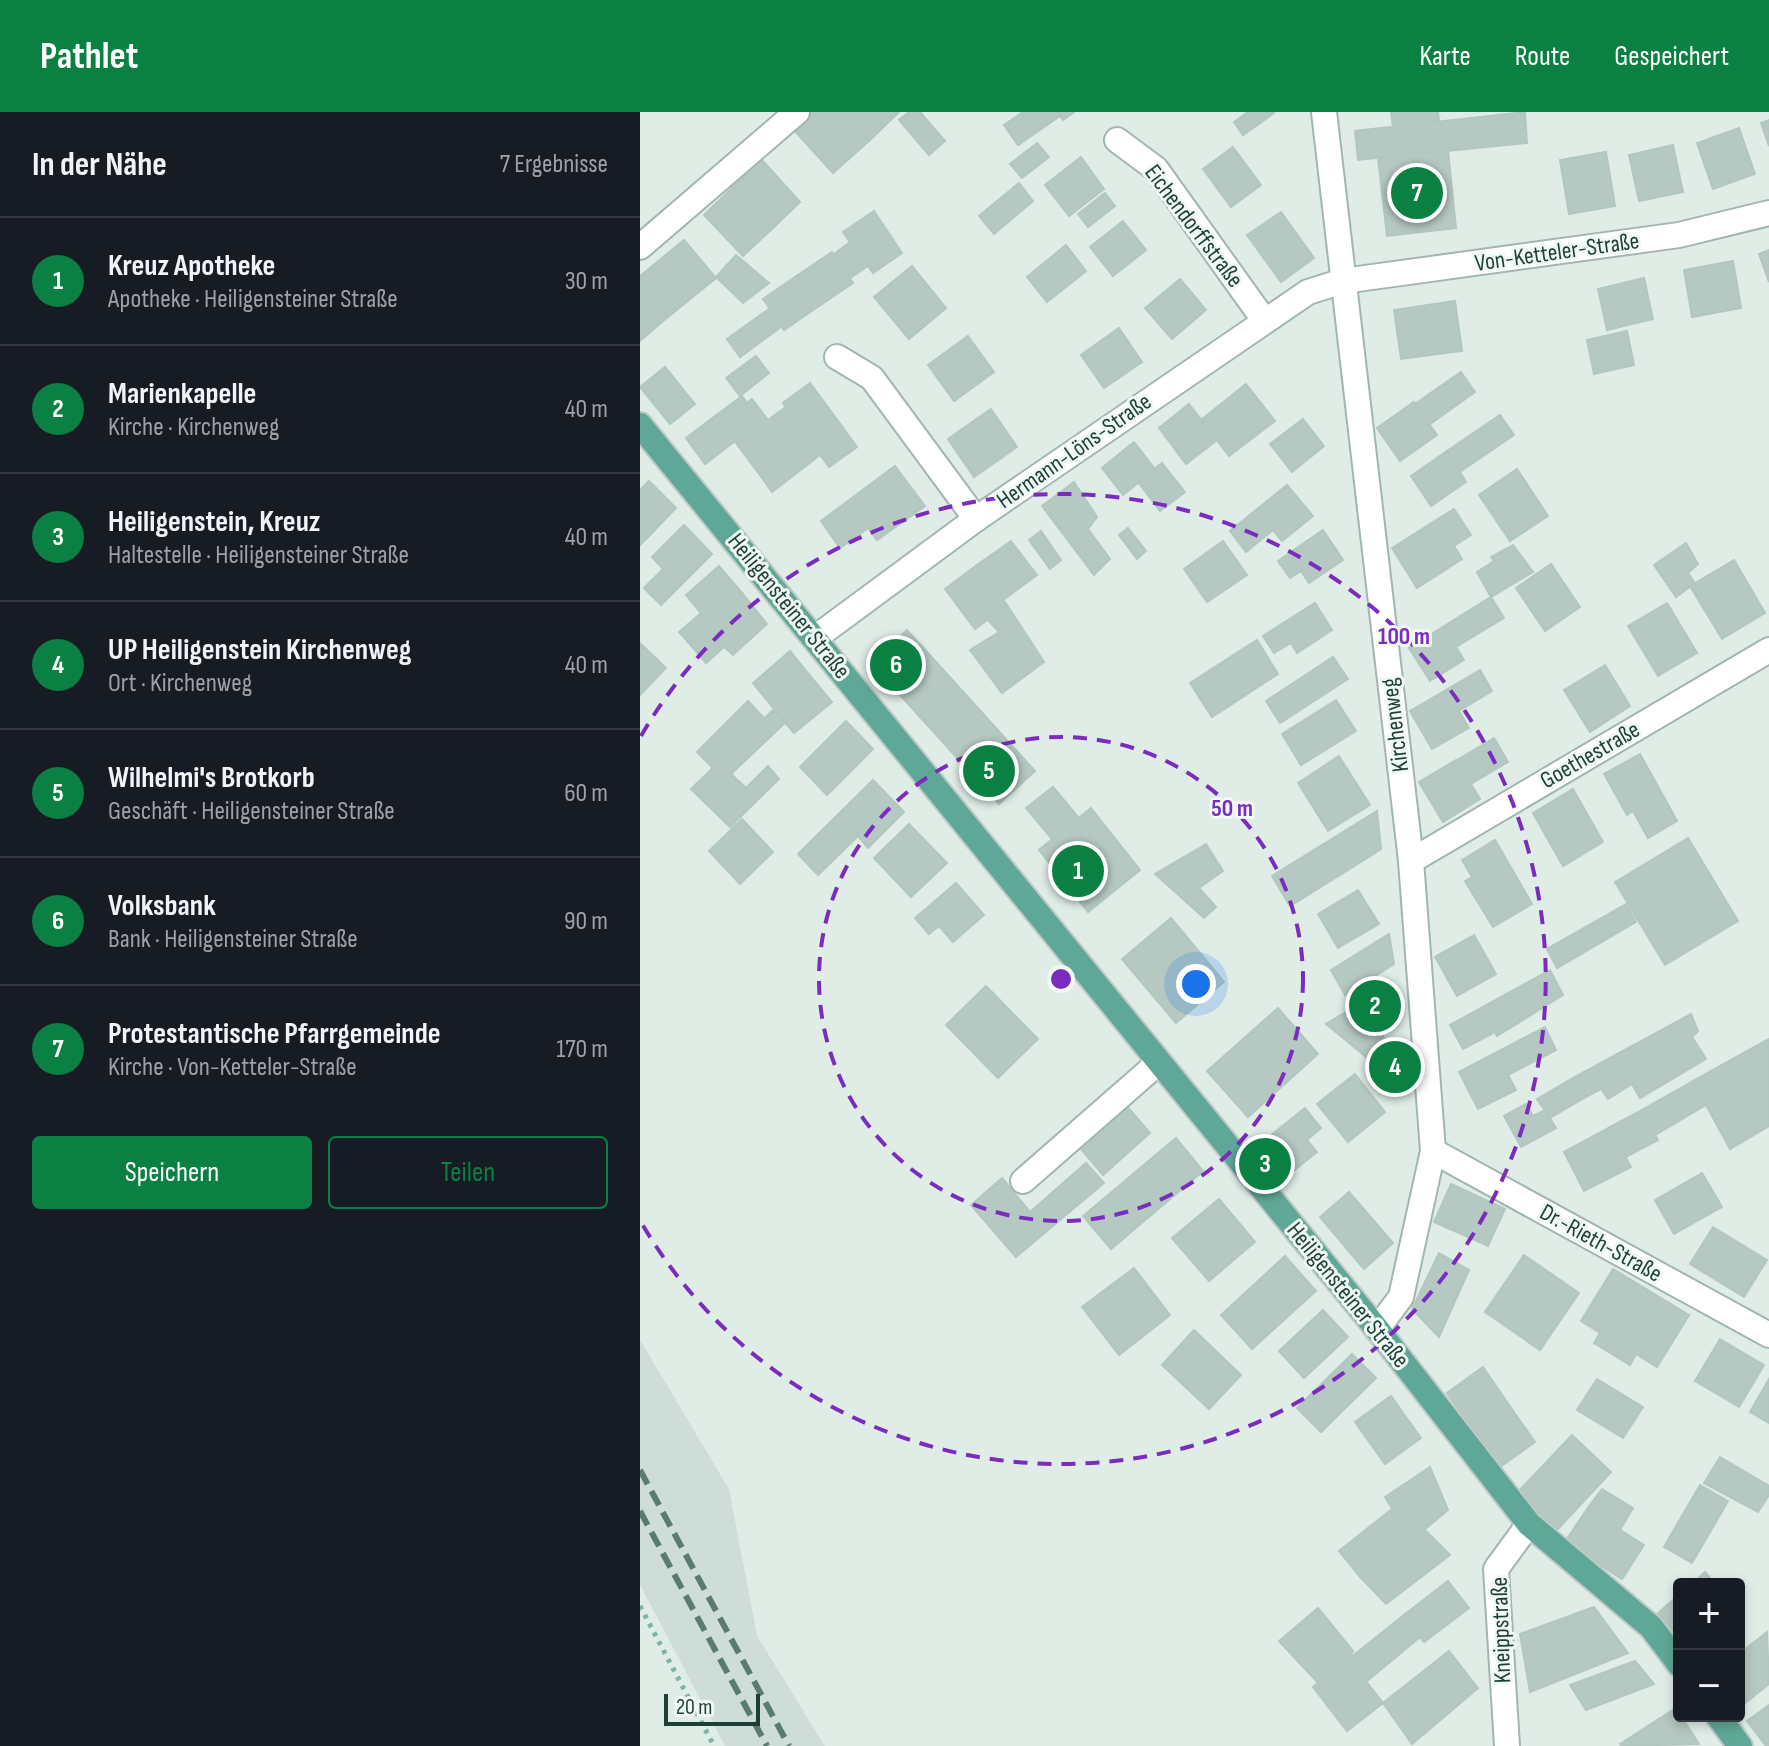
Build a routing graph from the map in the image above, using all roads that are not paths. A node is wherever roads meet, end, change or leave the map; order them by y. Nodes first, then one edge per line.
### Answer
1 (797, 112) edge
2 (1324, 112) edge
3 (1117, 140) dead end
4 (1769, 213) edge
5 (640, 247) edge
6 (1343, 281) junction
7 (1264, 320) junction
8 (837, 357) dead end
9 (640, 425) edge
10 (976, 519) junction
11 (815, 638) junction
12 (1769, 650) edge
13 (1411, 861) junction
14 (1158, 1063) junction
15 (1433, 1151) junction
16 (1023, 1181) dead end
17 (1377, 1329) junction
18 (1769, 1335) edge
19 (1529, 1524) junction
20 (1673, 1656) edge
21 (1722, 1722) edge
22 (1507, 1746) edge
23 (1740, 1746) edge

1 - 5 street
2 - 6 street, Kirchenweg
3 - 7 street, Eichendorffstraße
4 - 6 street, Von-Ketteler-Straße
6 - 7 street, Hermann-Löns-Straße
6 - 13 street, Kirchenweg
7 - 10 street, Hermann-Löns-Straße
8 - 10 street
9 - 11 main road, Heiligensteiner Straße
10 - 11 street, Hermann-Löns-Straße
11 - 14 main road, Heiligensteiner Straße
12 - 13 street, Goethestraße
13 - 15 street, Kirchenweg
14 - 16 street
14 - 17 main road, Heiligensteiner Straße
15 - 17 street, Kirchenweg
15 - 18 street, Dr.-Rieth-Straße
17 - 19 main road, Heiligensteiner Straße
19 - 20 main road, Heiligensteiner Straße
19 - 22 street, Kneippstraße
21 - 23 main road

